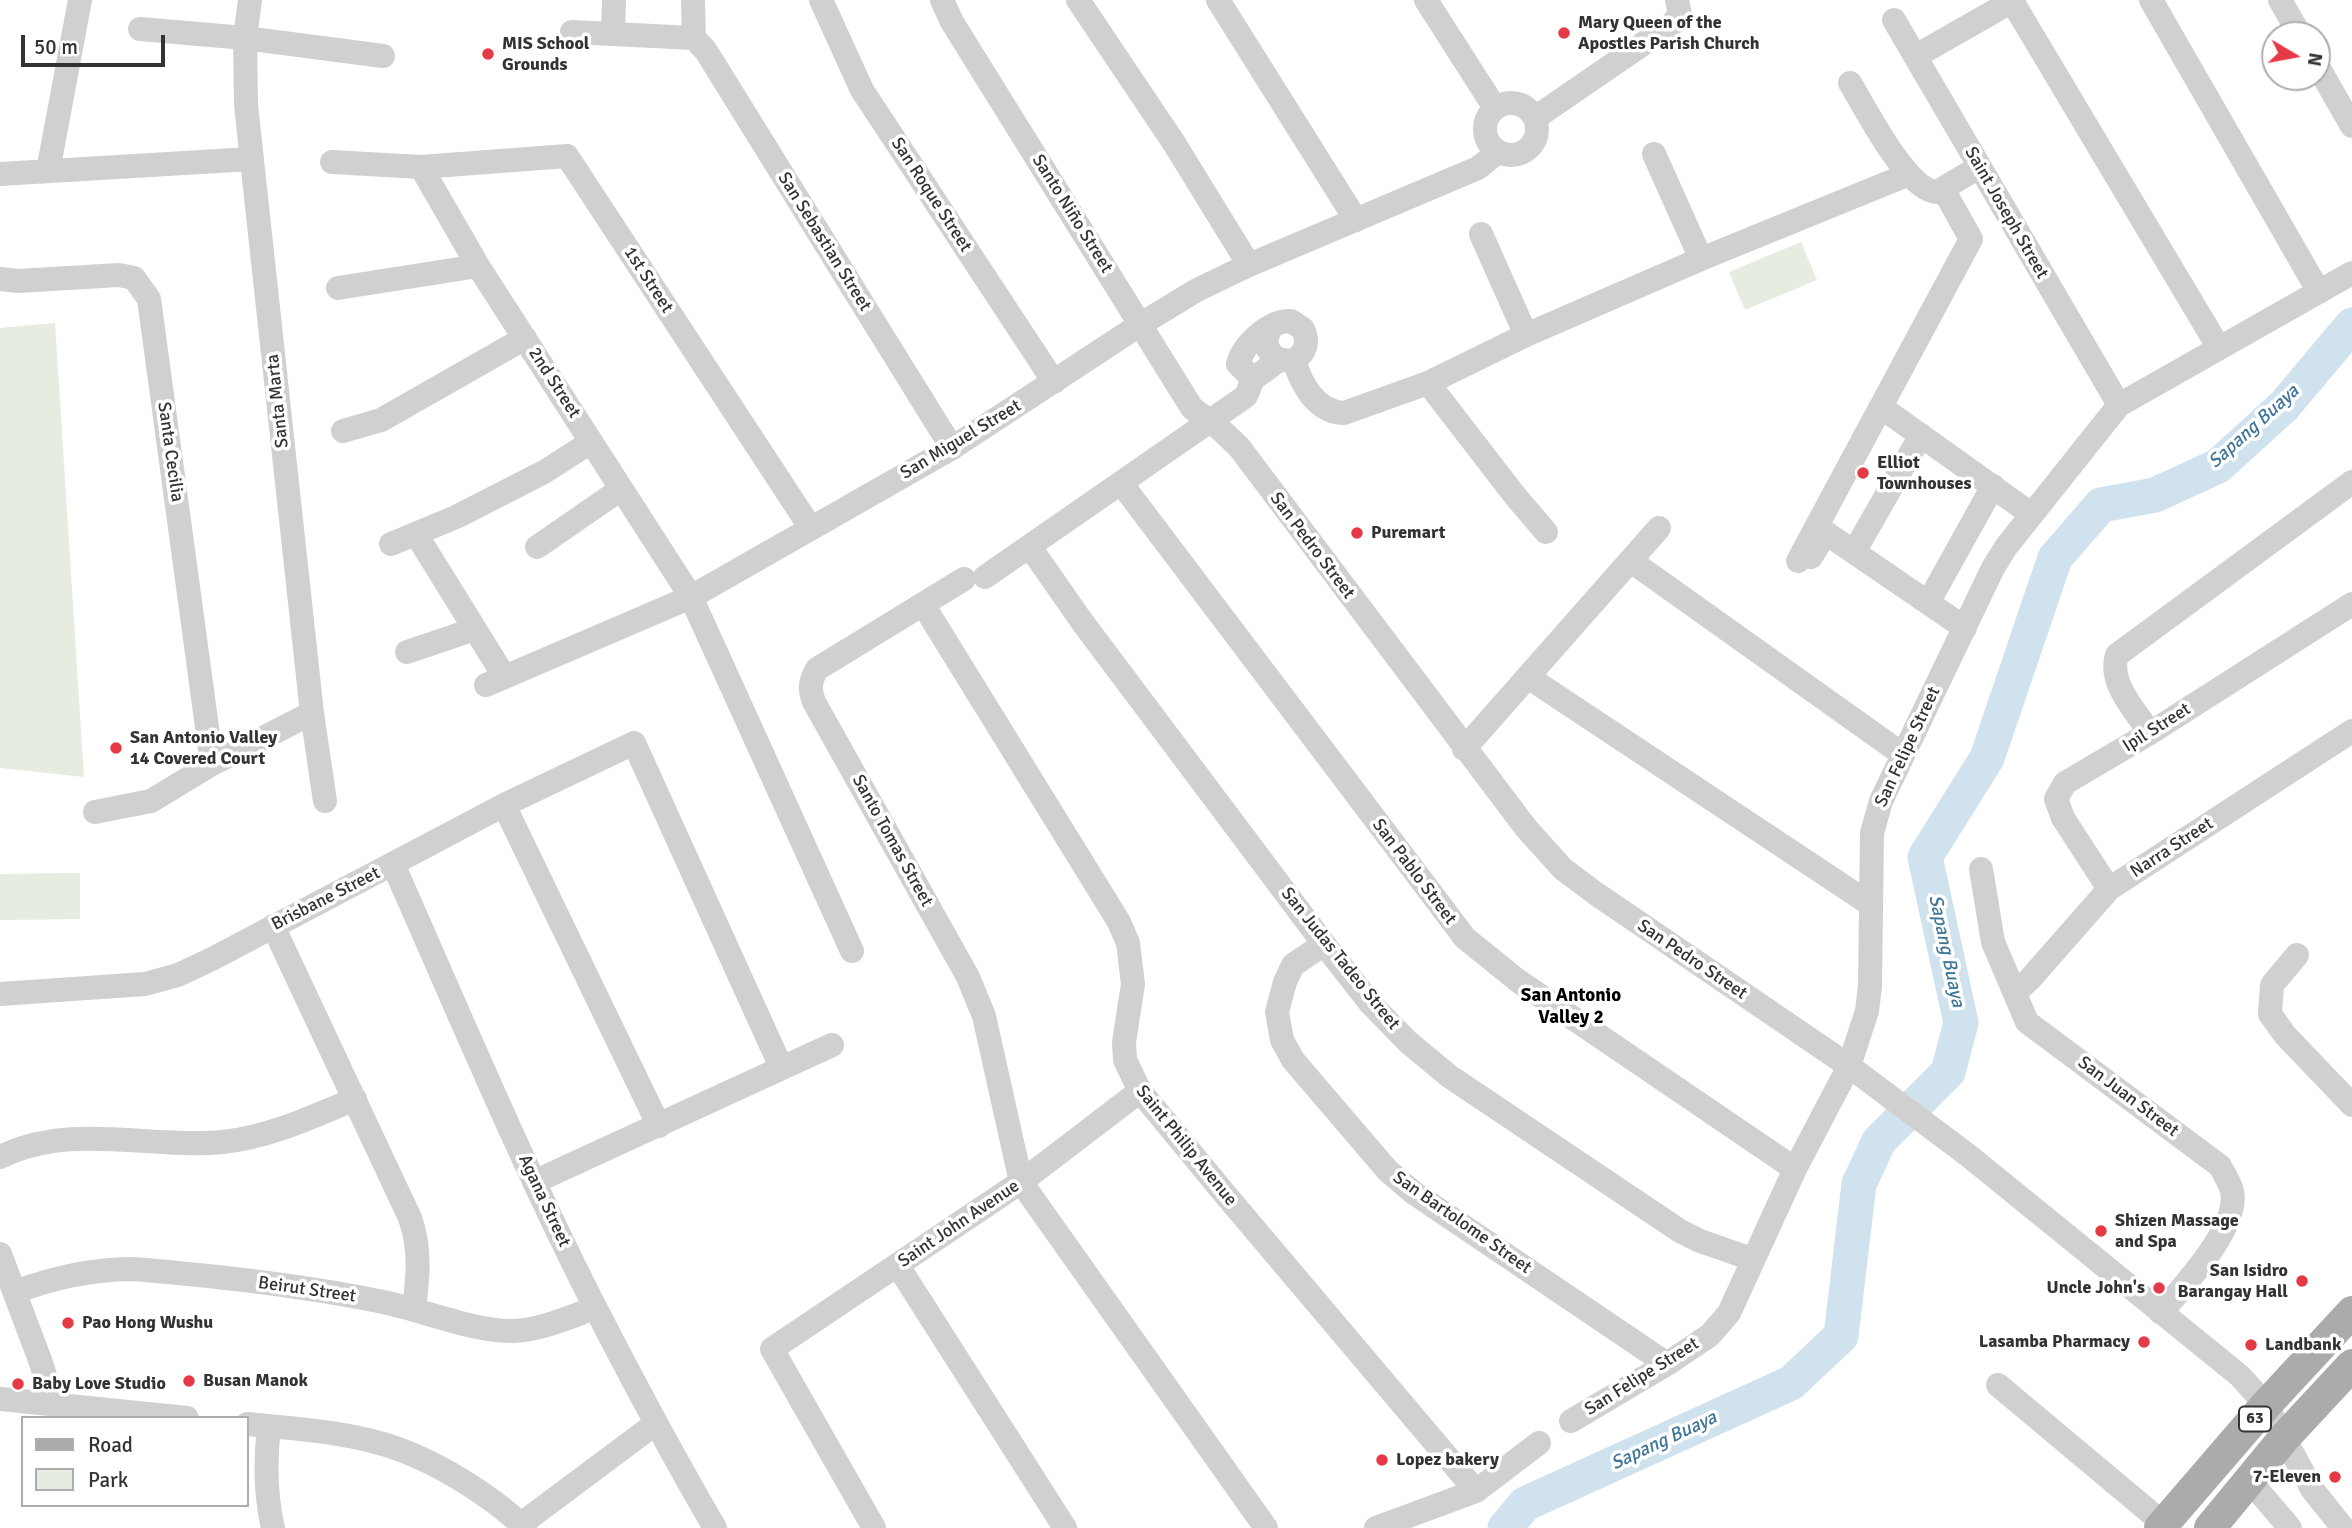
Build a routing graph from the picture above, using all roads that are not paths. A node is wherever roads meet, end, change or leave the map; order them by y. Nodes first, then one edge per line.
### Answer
1 (80, 0) edge
2 (250, 0) edge
3 (614, 0) edge
4 (693, 0) edge
5 (821, 0) edge
6 (942, 0) edge
7 (1078, 0) edge
8 (1218, 0) edge
9 (1426, 0) edge
10 (1677, 0) edge
11 (2151, 0) edge
12 (2280, 0) edge
13 (2013, 1) edge
14 (1894, 20) dead end
15 (2292, 21) edge
16 (140, 29) dead end
17 (572, 32) dead end
18 (613, 34) junction
19 (245, 38) junction
20 (694, 38) junction
21 (383, 56) dead end
22 (1916, 56) junction
23 (1850, 83) dead end
24 (2331, 89) edge
25 (1495, 108) junction
26 (1535, 118) junction
27 (2352, 126) edge
28 (1498, 152) junction
29 (1654, 154) dead end
30 (251, 159) junction
31 (332, 162) dead end
32 (421, 167) junction
33 (1979, 167) junction
34 (48, 171) junction
35 (0, 174) edge
36 (1907, 175) junction
37 (1943, 189) junction
38 (1356, 220) junction
39 (1481, 234) dead end
40 (1701, 259) junction
41 (1249, 265) junction
42 (478, 266) junction
43 (2352, 274) edge
44 (0, 279) edge
45 (338, 288) dead end
46 (2319, 292) junction
47 (1141, 324) junction
48 (1271, 328) junction
49 (1526, 335) junction
50 (525, 338) junction
51 (2219, 348) junction
52 (1287, 360) junction
53 (1253, 379) junction
54 (1055, 382) junction
55 (1428, 383) junction
56 (2119, 405) junction
57 (1888, 412) dead end
58 (1210, 422) junction
59 (343, 431) dead end
60 (1921, 435) junction
61 (591, 442) junction
62 (952, 448) junction
63 (2352, 482) edge
64 (1121, 483) junction
65 (1993, 486) junction
66 (621, 489) junction
67 (2031, 514) junction
68 (810, 527) junction
69 (1659, 528) dead end
70 (1546, 532) dead end
71 (416, 534) junction
72 (391, 544) dead end
73 (537, 547) dead end
74 (1030, 547) junction
75 (1854, 552) junction
76 (1631, 561) junction
77 (691, 597) junction
78 (1928, 603) junction
79 (2352, 604) edge
80 (924, 606) junction
81 (1965, 628) junction
82 (475, 629) junction
83 (407, 652) dead end
84 (1528, 677) junction
85 (312, 713) junction
86 (2352, 731) edge
87 (2150, 733) junction
88 (1464, 749) junction
89 (1902, 754) junction
90 (212, 764) junction
91 (325, 802) dead end
92 (504, 805) junction
93 (94, 811) dead end
94 (393, 864) junction
95 (1981, 869) dead end
96 (2109, 888) junction
97 (1870, 904) junction
98 (273, 926) junction
99 (1324, 944) junction
100 (852, 951) dead end
101 (2297, 955) dead end
102 (2016, 992) junction
103 (0, 994) edge
104 (832, 1045) dead end
105 (1849, 1066) junction
106 (781, 1067) junction
107 (1140, 1091) junction
108 (355, 1100) junction
109 (2352, 1105) edge
110 (659, 1126) junction
111 (0, 1157) edge
112 (1795, 1169) junction
113 (534, 1182) junction
114 (1021, 1182) junction
115 (0, 1254) edge
116 (1752, 1259) junction
117 (898, 1266) junction
118 (15, 1292) junction
119 (595, 1308) junction
120 (414, 1309) junction
121 (2352, 1312) edge
122 (2161, 1313) junction
123 (1667, 1364) junction
124 (2352, 1365) edge
125 (1998, 1385) dead end
126 (0, 1399) edge
127 (54, 1404) junction
128 (2266, 1405) junction
129 (168, 1416) edge
130 (1571, 1421) dead end
131 (655, 1424) junction
132 (258, 1425) edge
133 (2285, 1437) junction
134 (1539, 1443) dead end
135 (2250, 1481) junction
136 (1476, 1491) junction
137 (523, 1526) edge
138 (2162, 1526) edge
139 (273, 1528) edge
140 (715, 1528) edge
141 (874, 1528) edge
142 (1065, 1528) edge
143 (1266, 1528) edge
144 (1376, 1528) edge
145 (2210, 1528) edge
146 (2290, 1528) edge
147 (2343, 1528) edge

1 - 34 street
2 - 19 street, Santa Marta
3 - 18 street
4 - 20 street
5 - 54 street, San Roque Street
6 - 47 street, Santo Niño Street
7 - 41 street
8 - 38 street
9 - 25 street
10 - 26 street
11 - 46 street
12 - 15 street
13 - 22 street
13 - 51 street
14 - 22 street, Saint Joseph Street
16 - 19 street
17 - 18 street
18 - 20 street
19 - 21 street
19 - 30 street, Santa Marta
20 - 62 street, San Sebastian Street
22 - 33 street, Saint Joseph Street
23 - 36 street
24 - 27 street
25 - 26 street
25 - 28 street
26 - 28 street
28 - 38 street, San Miguel Street
29 - 40 street
30 - 34 street
30 - 85 street, Santa Marta
31 - 32 street
32 - 42 street, 2nd Street
32 - 68 street, 1st Street
33 - 37 street
33 - 56 street, Saint Joseph Street
34 - 35 street
36 - 37 street
36 - 40 street
37 - 75 street
38 - 41 street, San Miguel Street
39 - 49 street
40 - 49 street
41 - 47 street, San Miguel Street
42 - 45 street
42 - 50 street, 2nd Street
43 - 46 street, San Felipe Street
44 - 90 street, Santa Cecilia
46 - 51 street, San Felipe Street
47 - 54 street, San Miguel Street
47 - 58 street, Santo Niño Street
48 - 52 street
48 - 52 street
48 - 53 street
49 - 55 street
50 - 59 street
50 - 61 street, 2nd Street
51 - 56 street, San Felipe Street
52 - 53 street, Santo Tomas Street
52 - 55 street
53 - 58 street, Santo Tomas Street
54 - 62 street, San Miguel Street
55 - 70 street
56 - 67 street, San Felipe Street
57 - 60 street
58 - 64 street, Santo Tomas Street
58 - 88 street, San Pedro Street
60 - 65 street
60 - 75 street
61 - 66 street, 2nd Street
61 - 71 street
62 - 68 street, San Miguel Street
63 - 87 street
64 - 74 street, Santo Tomas Street
64 - 112 street, San Pablo Street
65 - 67 street
65 - 78 street
66 - 73 street
66 - 77 street, 2nd Street
67 - 81 street, San Felipe Street
68 - 77 street, San Miguel Street
69 - 76 street
71 - 72 street
71 - 82 street
74 - 80 street, Santo Tomas Street
74 - 99 street, San Judas Tadeo Street
75 - 78 street
76 - 84 street
76 - 89 street
77 - 82 street, San Miguel Street
77 - 100 street, 2nd Street
78 - 81 street
79 - 87 street, Ipil Street
80 - 107 street, Saint Philip Avenue
80 - 114 street, Santo Tomas Street
81 - 89 street, San Felipe Street
82 - 83 street
84 - 88 street
84 - 97 street
85 - 90 street
85 - 91 street, Santa Marta
86 - 96 street, Narra Street
87 - 96 street, Ipil Street
88 - 105 street, San Pedro Street
89 - 97 street, San Felipe Street
90 - 93 street
92 - 94 street, Brisbane Street
92 - 106 street, Brisbane Street
92 - 110 street
94 - 98 street, Brisbane Street
94 - 113 street, Agana Street
95 - 102 street, San Juan Street
96 - 102 street, Narra Street
97 - 105 street, San Felipe Street
98 - 103 street, Brisbane Street
98 - 108 street
99 - 116 street, San Judas Tadeo Street
99 - 123 street, San Bartolome Street
101 - 109 street
102 - 122 street, San Juan Street
104 - 106 street
105 - 112 street, San Felipe Street
105 - 122 street, San Pedro Street
106 - 110 street
107 - 114 street, Saint John Avenue
107 - 136 street, Saint Philip Avenue
108 - 111 street
108 - 120 street
110 - 113 street
112 - 116 street, San Felipe Street
113 - 119 street, Agana Street
114 - 117 street, Saint John Avenue
114 - 143 street
115 - 118 street
116 - 123 street, San Felipe Street
117 - 141 street, Saint John Avenue
117 - 142 street
118 - 120 street, Beirut Street
118 - 127 street
119 - 120 street, Beirut Street
119 - 131 street, Agana Street
121 - 128 main road, 63
122 - 128 street, San Pedro Street
123 - 130 street, San Felipe Street
124 - 133 main road, 63
125 - 138 street
126 - 127 street
127 - 129 street
128 - 133 street, San Pedro Street
128 - 138 main road, 63
131 - 137 street
131 - 140 street, Agana Street
132 - 137 street
132 - 139 street
133 - 135 main road, 63
133 - 147 street, San Pedro Street
134 - 136 street
135 - 145 main road, 63
135 - 146 street
136 - 144 street

